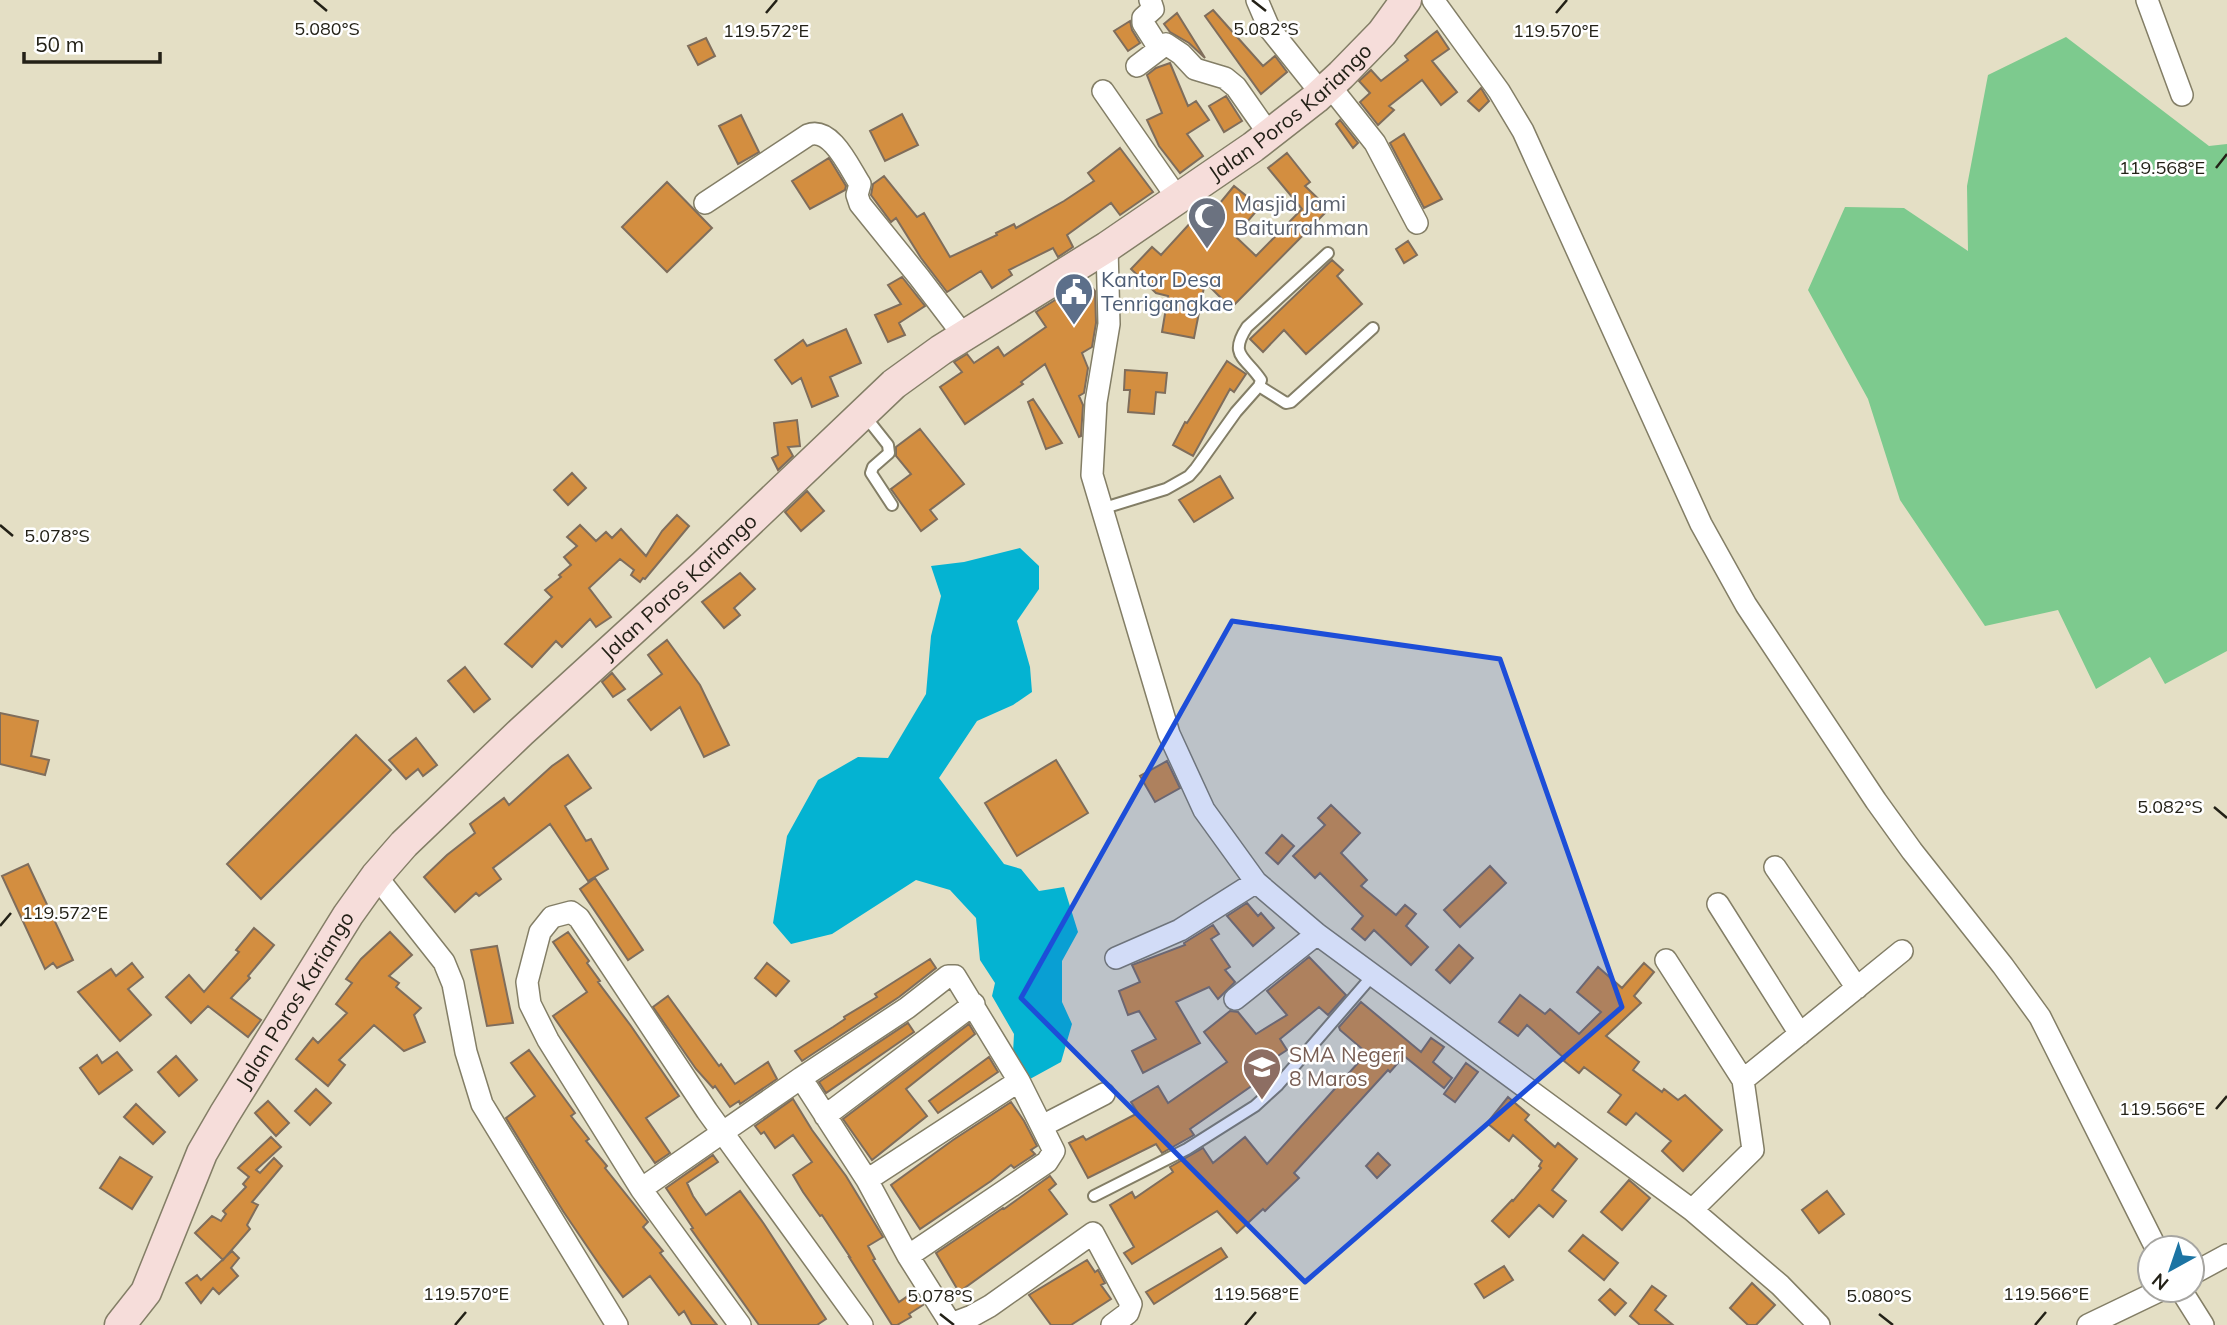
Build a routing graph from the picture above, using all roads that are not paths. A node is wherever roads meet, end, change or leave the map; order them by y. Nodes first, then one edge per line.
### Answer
1 (1150, 0) edge
2 (1257, 0) edge
3 (1406, 0) edge
4 (1433, 0) edge
5 (2148, 0) edge
6 (1159, 48) junction
7 (1137, 66) dead end
8 (1325, 89) junction
9 (1102, 91) dead end
10 (2182, 95) dead end
11 (1269, 134) junction
12 (1178, 199) junction
13 (705, 203) dead end
14 (1417, 223) dead end
15 (1107, 247) junction
16 (1328, 254) dead end
17 (1373, 328) dead end
18 (964, 336) junction
19 (1259, 386) junction
20 (863, 414) junction
21 (892, 505) dead end
22 (1101, 509) junction
23 (1775, 867) dead end
24 (376, 876) junction
25 (1256, 882) junction
26 (1718, 904) dead end
27 (1317, 934) junction
28 (1902, 951) dead end
29 (1116, 958) dead end
30 (1666, 960) dead end
31 (1373, 975) junction
32 (1857, 988) junction
33 (1235, 999) dead end
34 (974, 1004) junction
35 (1800, 1034) junction
36 (801, 1078) junction
37 (1743, 1080) junction
38 (1019, 1081) junction
39 (1104, 1094) dead end
40 (825, 1116) junction
41 (1042, 1126) junction
42 (723, 1132) junction
43 (867, 1180) junction
44 (641, 1189) junction
45 (1094, 1196) dead end
46 (1692, 1210) junction
47 (2149, 1234) edge
48 (2227, 1255) edge
49 (908, 1256) junction
50 (2206, 1266) edge
51 (2136, 1302) edge
52 (2190, 1304) edge
53 (950, 1324) edge
54 (120, 1325) edge
55 (617, 1325) edge
56 (740, 1325) edge
57 (862, 1325) edge
58 (1112, 1325) edge
59 (1819, 1325) edge
60 (2088, 1325) edge
61 (2203, 1325) edge

1 - 6 street
2 - 8 street
3 - 8 main road, Jalan Poros Kariango
4 - 47 street
5 - 10 street
6 - 7 street
6 - 11 street
8 - 11 main road, Jalan Poros Kariango
8 - 14 street
9 - 12 street
11 - 12 main road, Jalan Poros Kariango
12 - 15 main road, Jalan Poros Kariango
13 - 18 street
15 - 18 main road, Jalan Poros Kariango
15 - 22 street
16 - 19 lane
17 - 19 lane
18 - 20 main road, Jalan Poros Kariango
19 - 22 lane
20 - 21 lane
20 - 24 main road, Jalan Poros Kariango
22 - 25 street
23 - 32 street
24 - 54 main road, Jalan Poros Kariango
24 - 55 street
25 - 27 street
25 - 29 street
26 - 35 street
27 - 31 street
27 - 33 street
28 - 32 street
30 - 37 street
31 - 45 lane
31 - 46 street
32 - 35 street
34 - 36 street
34 - 38 street
34 - 40 street
35 - 37 street
36 - 40 street
36 - 42 street
37 - 46 street
38 - 41 street
38 - 43 street
39 - 41 street
40 - 43 street
41 - 49 street
42 - 44 street
42 - 44 street
42 - 57 street
43 - 49 street
44 - 56 street
46 - 59 street
48 - 50 street
49 - 53 street
51 - 60 street
52 - 61 street
53 - 58 street

